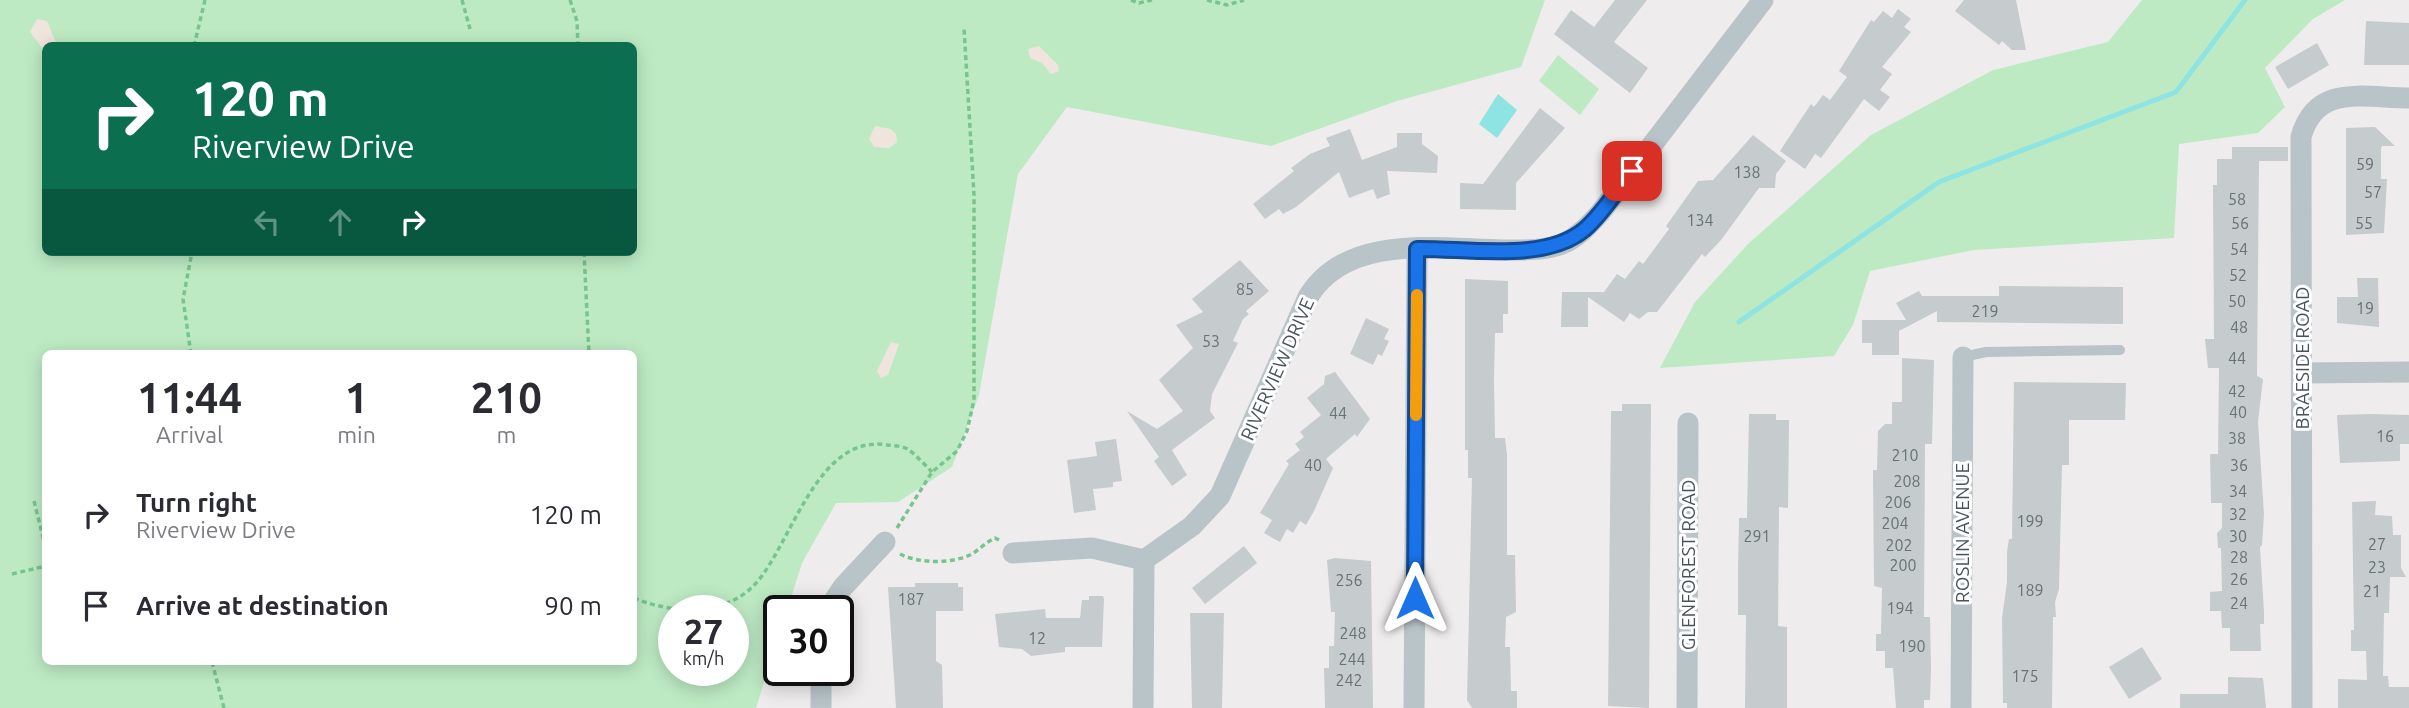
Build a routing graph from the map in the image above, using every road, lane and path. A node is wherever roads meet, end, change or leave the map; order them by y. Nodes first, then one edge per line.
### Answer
1 (205, 0) edge
2 (462, 0) edge
3 (570, 0) edge
4 (1130, 0) edge
5 (1152, 0) edge
6 (1208, 0) edge
7 (1244, 0) edge
8 (1763, 0) edge
9 (470, 29) dead end
10 (964, 29) dead end
11 (195, 42) edge
12 (578, 42) edge
13 (2409, 98) edge
14 (1417, 249) junction
15 (191, 256) edge
16 (584, 256) edge
17 (190, 350) edge
18 (589, 350) edge
19 (2120, 350) dead end
20 (1963, 357) joint
21 (2409, 372) edge
22 (2302, 373) junction
23 (1688, 423) dead end
24 (932, 472) junction
25 (34, 501) dead end
26 (42, 533) edge
27 (884, 542) junction
28 (1013, 553) joint
29 (1144, 561) junction
30 (42, 567) edge
31 (12, 574) dead end
32 (838, 595) edge
33 (637, 599) edge
34 (213, 665) edge
35 (821, 686) edge
36 (223, 708) edge
37 (821, 708) edge
38 (1143, 708) edge
39 (1414, 708) edge
40 (1687, 708) edge
41 (1961, 708) edge
42 (2302, 708) edge

1 - 11 path
2 - 9 path
3 - 12 path
4 - 5 path
6 - 7 path
8 - 14 street, RIVERVIEW DRIVE
10 - 24 path
13 - 22 street, BRAESIDE ROAD
14 - 29 street, RIVERVIEW DRIVE
14 - 39 street
15 - 17 path
16 - 18 path
19 - 20 lane
20 - 41 street, ROSLIN AVENUE
21 - 22 street
22 - 42 street, BRAESIDE ROAD
23 - 40 street, GLENFOREST ROAD
24 - 27 path
24 - 33 path
25 - 26 path
27 - 28 path
27 - 32 street
28 - 29 street
29 - 38 street
30 - 31 path
34 - 36 path
35 - 37 street

